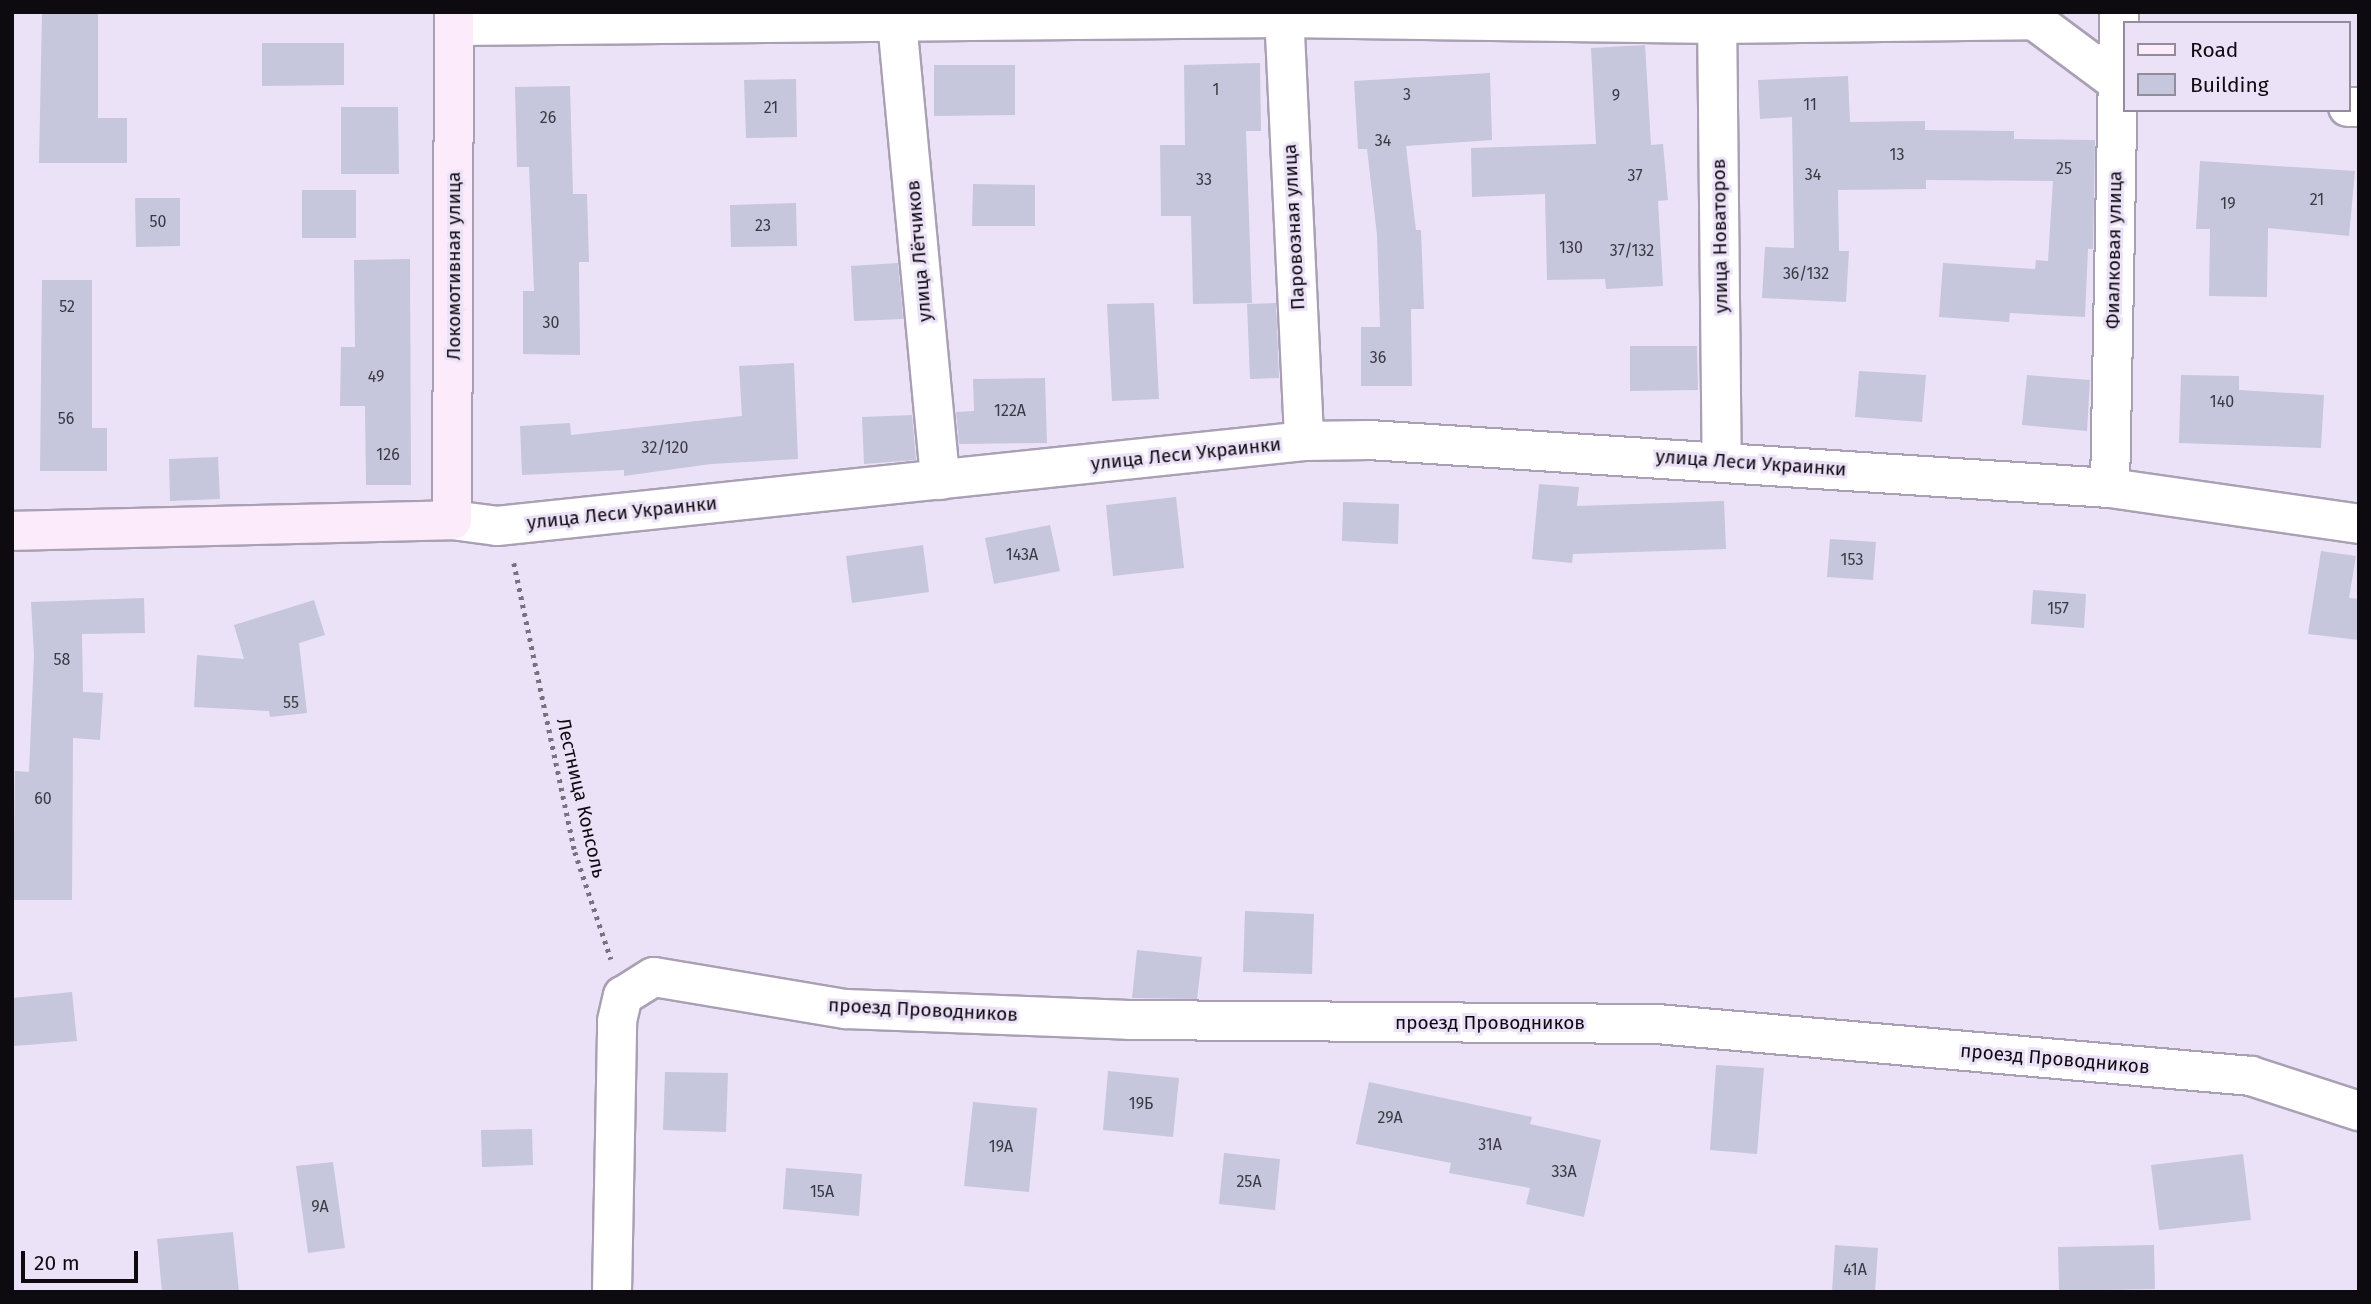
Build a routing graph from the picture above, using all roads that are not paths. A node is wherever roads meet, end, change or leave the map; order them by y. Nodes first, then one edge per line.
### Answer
1 (2119, 12) edge
2 (1284, 15) edge
3 (1717, 18) edge
4 (455, 19) edge
5 (897, 22) junction
6 (2120, 85) edge
7 (1304, 441) junction
8 (1722, 460) junction
9 (940, 480) junction
10 (2110, 488) junction
11 (453, 520) junction
12 (2359, 524) edge
13 (12, 531) edge
14 (2359, 1111) edge
15 (611, 1292) edge

1 - 6 street, Фиалковая улица
2 - 3 street
2 - 5 street
2 - 7 street, Паровозная улица
3 - 6 street
3 - 8 street, улица Новаторов
4 - 5 street
4 - 11 main road, Локомотивная улица
5 - 9 street, улица Лётчиков
6 - 10 street, Фиалковая улица
7 - 8 street, улица Леси Украинки
7 - 9 street, улица Леси Украинки
8 - 10 street, улица Леси Украинки
9 - 11 street, улица Леси Украинки
10 - 12 street, улица Леси Украинки
11 - 13 main road, улица Леси Украинки
14 - 15 street, проезд Проводников

